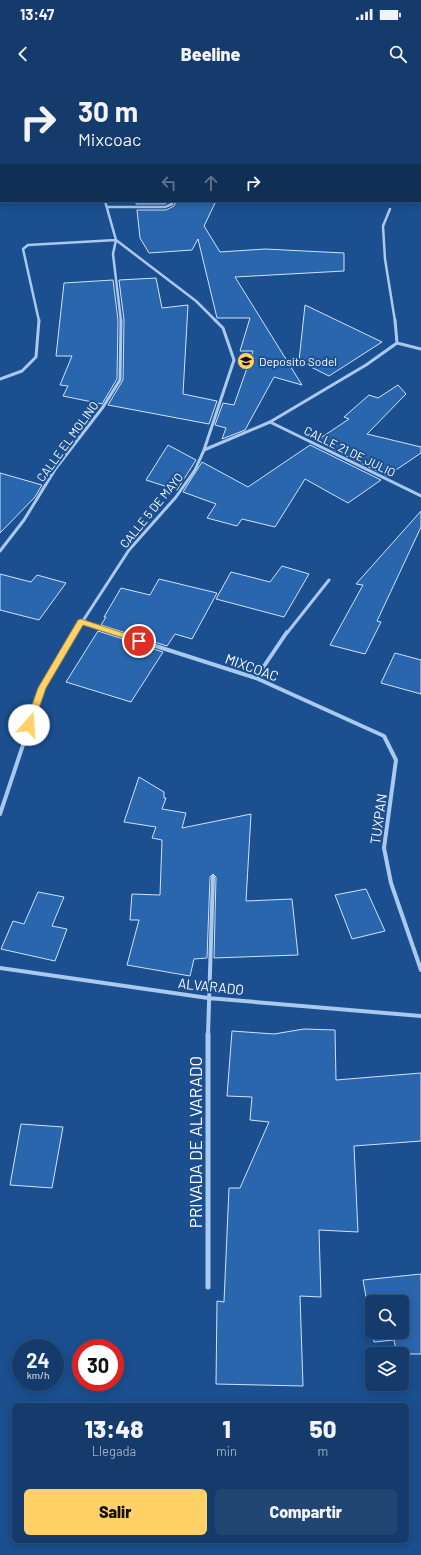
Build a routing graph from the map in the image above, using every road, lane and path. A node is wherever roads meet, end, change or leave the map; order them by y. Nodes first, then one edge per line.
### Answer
1 (105, 202) edge
2 (173, 202) edge
3 (107, 207) junction
4 (390, 209) dead end
5 (116, 240) junction
6 (397, 343) junction
7 (421, 349) edge
8 (0, 379) edge
9 (270, 422) junction
10 (204, 450) junction
11 (421, 496) edge
12 (0, 551) edge
13 (329, 580) dead end
14 (81, 622) junction
15 (256, 678) junction
16 (396, 760) joint
17 (0, 814) edge
18 (213, 877) dead end
19 (0, 968) edge
20 (421, 970) edge
21 (208, 998) junction
22 (421, 1016) edge
23 (208, 1287) dead end

1 - 3 street
2 - 3 street
3 - 5 street
4 - 6 street
5 - 8 street
5 - 10 street, CALLE 5 DE MAYO
5 - 12 street, CALLE EL MOLINO
6 - 7 street
6 - 9 street, CALLE 21 DE JULIO
9 - 10 street, CALLE 21 DE JULIO
9 - 11 street, CALLE 21 DE JULIO
10 - 14 street, CALLE 5 DE MAYO
13 - 15 street
14 - 15 street, MIXCOAC
14 - 17 street, CALLE 5 DE MAYO
15 - 16 street, MIXCOAC
16 - 20 street, TUXPAN
18 - 21 street, PRIVADA DE ALVARADO
19 - 21 street, ALVARADO
21 - 22 street, ALVARADO
21 - 23 street, PRIVADA DE ALVARADO

